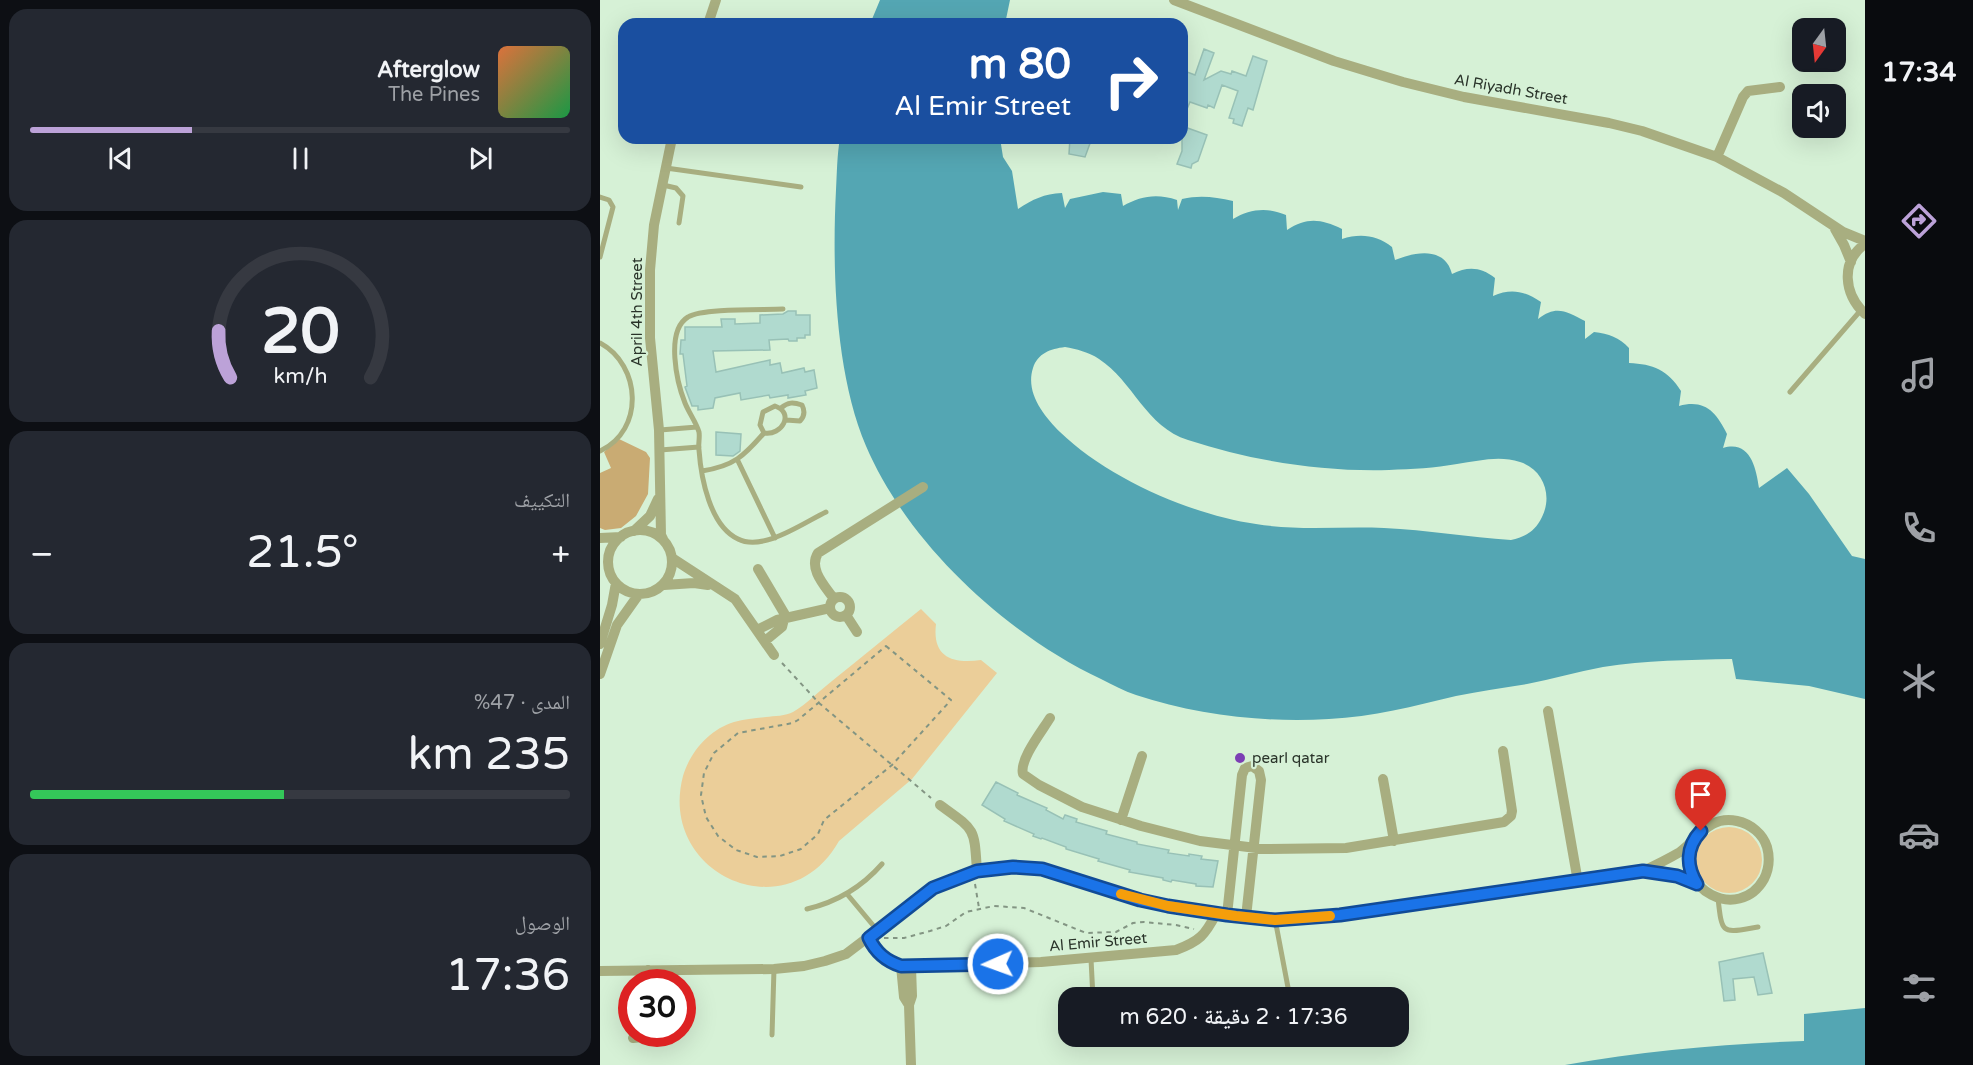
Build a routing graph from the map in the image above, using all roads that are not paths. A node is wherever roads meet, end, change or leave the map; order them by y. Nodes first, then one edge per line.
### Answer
1 (716, 0) edge
2 (1174, 0) edge
3 (710, 18) edge
4 (1780, 87) dead end
5 (671, 144) edge
6 (1718, 157) junction
7 (665, 168) junction
8 (661, 185) junction
9 (801, 187) dead end
10 (600, 197) edge
11 (679, 223) dead end
12 (1833, 226) junction
13 (1865, 242) edge
14 (600, 257) edge
15 (1851, 261) junction
16 (783, 309) dead end
17 (1863, 312) edge
18 (600, 343) edge
19 (1790, 392) dead end
20 (781, 408) junction
21 (786, 420) junction
22 (697, 427) junction
23 (659, 430) junction
24 (764, 433) junction
25 (699, 447) junction
26 (660, 450) junction
27 (600, 451) edge
28 (738, 461) junction
29 (702, 471) junction
30 (660, 487) junction
31 (923, 487) dead end
32 (826, 512) dead end
33 (633, 531) junction
34 (621, 537) junction
35 (600, 538) edge
36 (775, 538) junction
37 (663, 540) junction
38 (672, 558) junction
39 (600, 567) edge
40 (759, 569) dead end
41 (614, 580) junction
42 (664, 585) junction
43 (722, 591) junction
44 (639, 594) junction
45 (832, 604) junction
46 (846, 615) junction
47 (786, 619) junction
48 (757, 630) junction
49 (857, 632) dead end
50 (765, 641) junction
51 (600, 644) edge
52 (774, 655) road end
53 (601, 669) edge
54 (1548, 711) dead end
55 (1050, 718) dead end
56 (1503, 750) dead end
57 (1142, 756) dead end
58 (1383, 779) dead end
59 (940, 805) road end
60 (1121, 820) junction
61 (1394, 841) junction
62 (1693, 841) junction
63 (1235, 846) junction
64 (1254, 848) junction
65 (882, 864) dead end
66 (1643, 871) junction
67 (975, 872) junction
68 (1578, 882) junction
69 (1697, 884) junction
70 (847, 894) junction
71 (1718, 898) junction
72 (807, 909) dead end
73 (1222, 914) junction
74 (1246, 917) junction
75 (1275, 920) junction
76 (1758, 927) dead end
77 (874, 935) junction
78 (1091, 959) junction
79 (906, 966) junction
80 (774, 969) junction
81 (600, 970) edge
82 (618, 970) edge
83 (696, 970) edge
84 (1092, 987) edge
85 (1288, 987) edge
86 (772, 1035) dead end
87 (911, 1065) edge

1 - 3 street
2 - 6 street, Al Riyadh Street
4 - 6 street
5 - 7 street, April 4th Street
6 - 12 street, Al Riyadh Street
7 - 8 street, April 4th Street
7 - 9 lane
8 - 11 lane
8 - 23 street, April 4th Street
10 - 14 lane
12 - 13 street, Al Riyadh Street
12 - 15 street, Al Riyadh Street
13 - 15 street, Al Riyadh Street
15 - 17 street, Al Riyadh Street
16 - 22 lane
17 - 19 lane
18 - 27 lane
20 - 21 lane
20 - 21 lane
20 - 24 lane
21 - 24 lane
22 - 23 lane
22 - 25 lane
23 - 26 street, April 4th Street
24 - 28 lane
25 - 26 lane
25 - 29 lane
26 - 30 street, April 4th Street
28 - 29 lane
28 - 36 lane
29 - 36 lane
30 - 33 street, April 4th Street
30 - 37 street, April 4th Street
31 - 45 street
32 - 36 lane
33 - 34 street
33 - 37 street
34 - 35 street
34 - 41 street
37 - 38 street
38 - 42 street
38 - 43 street
39 - 41 street
40 - 47 street
41 - 44 street
41 - 51 street
42 - 43 street
42 - 44 street
43 - 48 street
44 - 53 street
45 - 46 street
45 - 46 street
45 - 47 street
46 - 49 street
47 - 48 street
47 - 50 street
48 - 50 street
50 - 52 street
54 - 68 street
55 - 60 street
56 - 61 street
57 - 60 street
58 - 61 street
59 - 67 street
60 - 63 street
61 - 64 street
62 - 66 street
62 - 69 street
62 - 71 street
63 - 64 street
63 - 64 street
63 - 73 street
64 - 74 street
65 - 70 lane
66 - 68 street
66 - 69 street
67 - 73 street
67 - 77 street
68 - 75 street
69 - 71 street
70 - 72 lane
70 - 77 lane
71 - 76 lane
73 - 74 street
73 - 78 street, Al Emir Street
74 - 75 street
75 - 85 lane
77 - 79 street
77 - 80 street
78 - 79 street, Al Emir Street
78 - 84 lane
79 - 87 street
80 - 83 street
80 - 86 lane
81 - 82 street

